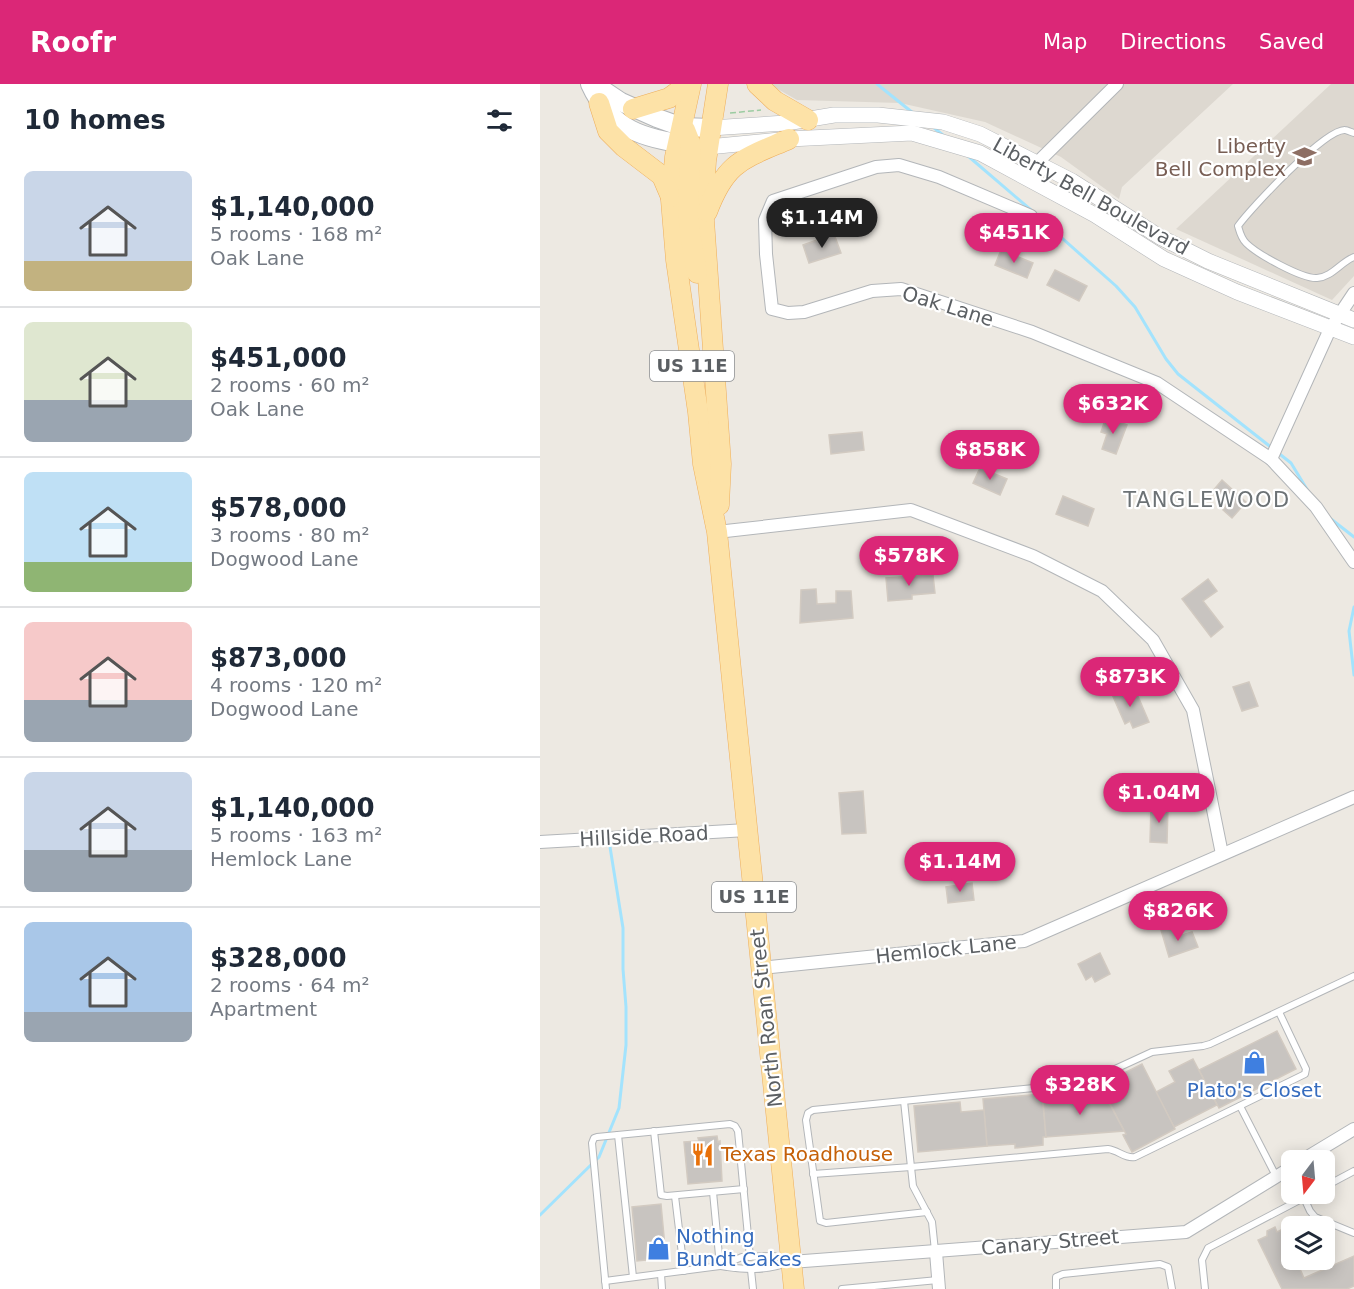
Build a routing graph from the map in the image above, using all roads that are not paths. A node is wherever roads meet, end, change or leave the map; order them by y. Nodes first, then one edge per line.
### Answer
1 (690, 84) edge
2 (718, 84) edge
3 (757, 84) edge
4 (1117, 84) edge
5 (594, 90) edge
6 (633, 108) junction
7 (808, 120) junction
8 (1354, 133) edge
9 (694, 138) junction
10 (789, 139) junction
11 (1036, 164) junction
12 (1027, 179) junction
13 (671, 200) junction
14 (1031, 216) dead end
15 (705, 217) junction
16 (1156, 235) junction
17 (1147, 248) junction
18 (1354, 257) edge
19 (1354, 293) edge
20 (710, 312) junction
21 (1347, 318) edge
22 (1330, 329) junction
23 (1354, 338) edge
24 (1271, 459) junction
25 (717, 532) junction
26 (1354, 562) edge
27 (1354, 797) edge
28 (747, 830) junction
29 (540, 842) edge
30 (1222, 854) junction
31 (761, 968) junction
32 (1354, 976) edge
33 (1279, 1012) junction
34 (904, 1101) junction
35 (1240, 1106) junction
36 (1354, 1129) edge
37 (654, 1131) junction
38 (618, 1135) junction
39 (1319, 1150) edge
40 (911, 1167) junction
41 (1354, 1171) edge
42 (1281, 1173) edge
43 (813, 1174) junction
44 (1276, 1176) junction
45 (1335, 1181) edge
46 (744, 1189) junction
47 (713, 1192) junction
48 (675, 1196) junction
49 (1292, 1204) edge
50 (1307, 1204) edge
51 (927, 1212) junction
52 (1354, 1233) edge
53 (936, 1252) junction
54 (750, 1257) junction
55 (791, 1262) junction
56 (720, 1266) junction
57 (751, 1270) junction
58 (684, 1271) junction
59 (661, 1274) junction
60 (633, 1277) junction
61 (605, 1281) junction
62 (939, 1285) edge
63 (913, 1286) edge
64 (606, 1289) edge
65 (662, 1289) edge
66 (753, 1289) edge
67 (794, 1289) edge
68 (842, 1289) edge
69 (1056, 1289) edge
70 (1172, 1289) edge
71 (1205, 1289) edge

1 - 6 main road
1 - 9 main road, US 11E
2 - 9 main road, US 11E
3 - 7 main road
4 - 11 street
5 - 6 main road
5 - 9 main road
5 - 13 main road
6 - 9 main road
7 - 9 street, Liberty Bell Boulevard
7 - 11 street, Liberty Bell Boulevard
8 - 18 lane
9 - 10 street, Liberty Bell Boulevard
9 - 13 main road, North Roan Street / US 11E
9 - 15 main road, North Roan Street / US 11E
9 - 20 main road
10 - 12 street, Liberty Bell Boulevard
10 - 15 main road
11 - 12 street
11 - 16 street, Liberty Bell Boulevard
12 - 17 street, Liberty Bell Boulevard
13 - 25 main road, North Roan Street / US 11E
14 - 24 street, Oak Lane
15 - 20 main road, North Roan Street / US 11E
16 - 17 street
16 - 21 street, Liberty Bell Boulevard
17 - 22 street, Liberty Bell Boulevard
19 - 21 street
20 - 25 main road, North Roan Street / US 11E
21 - 22 street
22 - 23 street, Liberty Bell Boulevard
22 - 24 street
24 - 26 street, Oak Lane
25 - 28 main road, North Roan Street / US 11E
25 - 30 street
27 - 30 street, Hemlock Lane
28 - 29 street, Hillside Road
28 - 31 main road, North Roan Street / US 11E
30 - 31 street, Hemlock Lane
31 - 55 main road, North Roan Street / US 11E
32 - 33 lane
33 - 34 lane
33 - 35 lane
34 - 40 lane
34 - 43 lane
35 - 40 lane
35 - 44 lane
36 - 39 street
37 - 38 lane
37 - 46 lane
37 - 48 lane
38 - 60 lane
38 - 61 lane
40 - 43 lane
40 - 51 lane
41 - 45 lane
42 - 44 street, Canary Street
43 - 51 lane
44 - 53 street, Canary Street
46 - 47 lane
46 - 54 lane
47 - 48 lane
47 - 56 lane
48 - 58 lane
49 - 71 lane
50 - 52 lane
51 - 53 lane
53 - 55 street, Canary Street
53 - 62 street
54 - 55 lane
54 - 56 lane
55 - 57 lane
55 - 67 main road, North Roan Street / US 11E
56 - 57 lane
56 - 58 lane
57 - 66 lane
58 - 59 lane
59 - 60 lane
59 - 65 lane
60 - 61 lane
61 - 64 lane
62 - 63 lane
63 - 68 lane
69 - 70 lane

